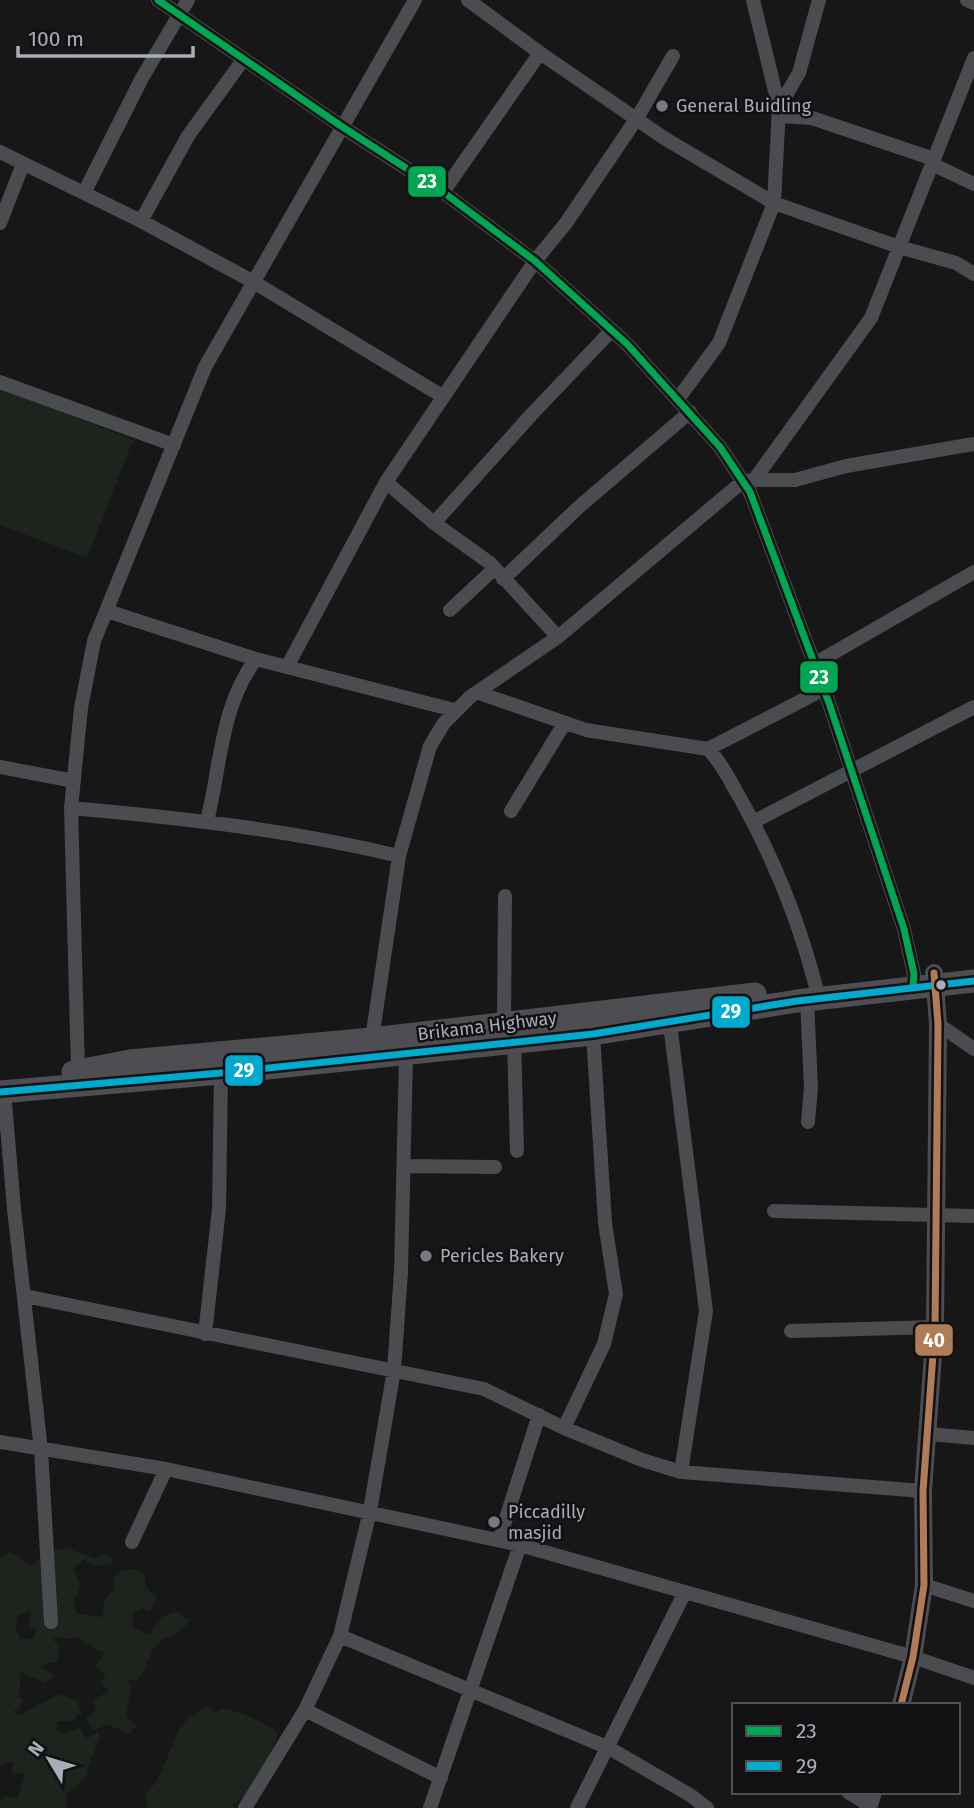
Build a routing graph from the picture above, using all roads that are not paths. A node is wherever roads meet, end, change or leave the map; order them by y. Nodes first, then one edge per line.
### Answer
1 (159, 0) edge
2 (188, 0) edge
3 (415, 0) edge
4 (468, 0) edge
5 (753, 0) edge
6 (818, 0) edge
7 (967, 0) edge
8 (974, 3) edge
9 (178, 16) junction
10 (540, 53) junction
11 (673, 56) dead end
12 (974, 58) edge
13 (243, 60) junction
14 (779, 111) junction
15 (637, 118) junction
16 (341, 126) junction
17 (0, 152) edge
18 (23, 164) junction
19 (934, 165) junction
20 (974, 184) edge
21 (443, 191) junction
22 (84, 193) junction
23 (775, 203) junction
24 (141, 221) junction
25 (0, 223) edge
26 (899, 247) junction
27 (535, 261) junction
28 (974, 274) edge
29 (252, 281) junction
30 (612, 330) junction
31 (0, 382) edge
32 (442, 396) junction
33 (678, 399) junction
34 (690, 412) junction
35 (974, 444) edge
36 (174, 445) junction
37 (748, 481) junction
38 (386, 482) junction
39 (434, 523) junction
40 (974, 572) edge
41 (499, 574) junction
42 (450, 610) dead end
43 (107, 611) junction
44 (558, 637) junction
45 (256, 659) junction
46 (814, 664) junction
47 (287, 667) junction
48 (824, 689) junction
49 (479, 693) junction
50 (974, 707) edge
51 (454, 710) junction
52 (564, 724) junction
53 (708, 749) junction
54 (0, 767) edge
55 (853, 771) junction
56 (74, 780) junction
57 (71, 808) junction
58 (510, 811) dead end
59 (207, 821) junction
60 (753, 822) junction
61 (399, 856) junction
62 (505, 895) dead end
63 (974, 969) edge
64 (924, 980) junction
65 (974, 981) edge
66 (811, 993) junction
67 (670, 1024) junction
68 (938, 1024) junction
69 (509, 1032) junction
70 (593, 1034) junction
71 (372, 1039) junction
72 (974, 1049) edge
73 (406, 1054) junction
74 (131, 1071) junction
75 (78, 1072) junction
76 (221, 1073) junction
77 (1, 1087) edge
78 (808, 1122) dead end
79 (517, 1151) dead end
80 (405, 1166) junction
81 (495, 1167) dead end
82 (7, 1210) edge
83 (774, 1211) dead end
84 (935, 1213) junction
85 (974, 1216) edge
86 (25, 1296) junction
87 (935, 1327) junction
88 (791, 1331) dead end
89 (205, 1334) junction
90 (394, 1370) junction
91 (539, 1415) junction
92 (564, 1428) junction
93 (929, 1434) junction
94 (974, 1438) edge
95 (0, 1442) edge
96 (41, 1450) junction
97 (166, 1469) junction
98 (681, 1472) junction
99 (923, 1491) junction
100 (370, 1511) junction
101 (499, 1541) junction
102 (132, 1542) dead end
103 (520, 1545) junction
104 (924, 1585) junction
105 (685, 1592) junction
106 (974, 1601) edge
107 (51, 1622) dead end
108 (340, 1636) junction
109 (913, 1657) junction
110 (974, 1678) edge
111 (471, 1690) junction
112 (902, 1703) edge
113 (305, 1710) junction
114 (609, 1748) junction
115 (441, 1778) junction
116 (852, 1794) edge
117 (870, 1802) edge
118 (245, 1808) edge
119 (430, 1808) edge
120 (578, 1808) edge
121 (707, 1808) edge

1 - 9 street
2 - 9 street
3 - 16 street
4 - 10 street
5 - 14 street
6 - 14 street
7 - 8 street
9 - 13 street
9 - 22 street
10 - 15 street
10 - 21 street
11 - 15 street
12 - 19 street
13 - 16 street
13 - 24 street
14 - 19 street
14 - 23 street
15 - 23 street
15 - 27 street
16 - 21 street
16 - 29 street
17 - 18 street
18 - 22 street
18 - 25 street
19 - 20 street
19 - 26 street
21 - 27 street
22 - 24 street
23 - 26 street
23 - 33 street
24 - 29 street
26 - 28 street
26 - 37 street
27 - 30 street
27 - 32 street
29 - 32 street
29 - 36 street
30 - 33 street
30 - 39 street
31 - 36 street
32 - 38 street
33 - 34 street
34 - 37 street
34 - 41 street
35 - 37 street
36 - 43 street
37 - 44 street
37 - 46 street
38 - 39 street
38 - 47 street
39 - 41 street
40 - 46 street
41 - 42 street
41 - 44 street
43 - 45 street
43 - 56 street
44 - 49 street
45 - 47 street
45 - 59 street
46 - 48 street
47 - 51 street
48 - 53 street
48 - 55 street
49 - 51 street
49 - 52 street
50 - 55 street
51 - 61 street
52 - 53 street
52 - 58 street
53 - 60 street
54 - 56 street
55 - 60 street
55 - 64 street
56 - 57 street
57 - 59 street
57 - 75 street
59 - 61 street
60 - 66 street
61 - 71 street
62 - 69 street
63 - 64 highway, Brikama Highway
64 - 65 highway, Brikama Highway
64 - 66 highway, Brikama Highway
64 - 68 street
66 - 67 highway, Brikama Highway
66 - 69 highway, Brikama Highway
66 - 78 street
67 - 70 highway, Brikama Highway
67 - 98 street
68 - 72 street
68 - 84 street
69 - 70 highway, Brikama Highway
69 - 71 highway, Brikama Highway
69 - 73 highway, Brikama Highway
69 - 79 street
70 - 92 street
71 - 74 highway, Brikama Highway
73 - 76 highway, Brikama Highway
73 - 80 street
74 - 75 highway, Brikama Highway
74 - 76 highway, Brikama Highway
74 - 77 highway, Brikama Highway
75 - 77 highway, Brikama Highway
76 - 89 street
77 - 82 street
80 - 81 street
80 - 90 street
82 - 86 street
83 - 84 street
84 - 85 street
84 - 87 street
86 - 89 street
86 - 96 street
87 - 88 street
87 - 93 street
89 - 90 street
90 - 91 street
90 - 100 street
91 - 92 street
91 - 101 street
92 - 98 street
93 - 94 street
93 - 99 street
95 - 96 street
96 - 97 street
96 - 107 street
97 - 100 street
97 - 102 street
98 - 99 street
99 - 104 street
100 - 101 street
100 - 108 street
101 - 103 street
103 - 105 street
103 - 111 street
104 - 106 street
104 - 109 street
105 - 109 street
105 - 114 street
108 - 111 street
108 - 113 street
109 - 110 street
109 - 112 street
111 - 114 street
111 - 115 street
113 - 115 street
113 - 118 street
114 - 120 street
114 - 121 street
115 - 119 street
116 - 117 street

